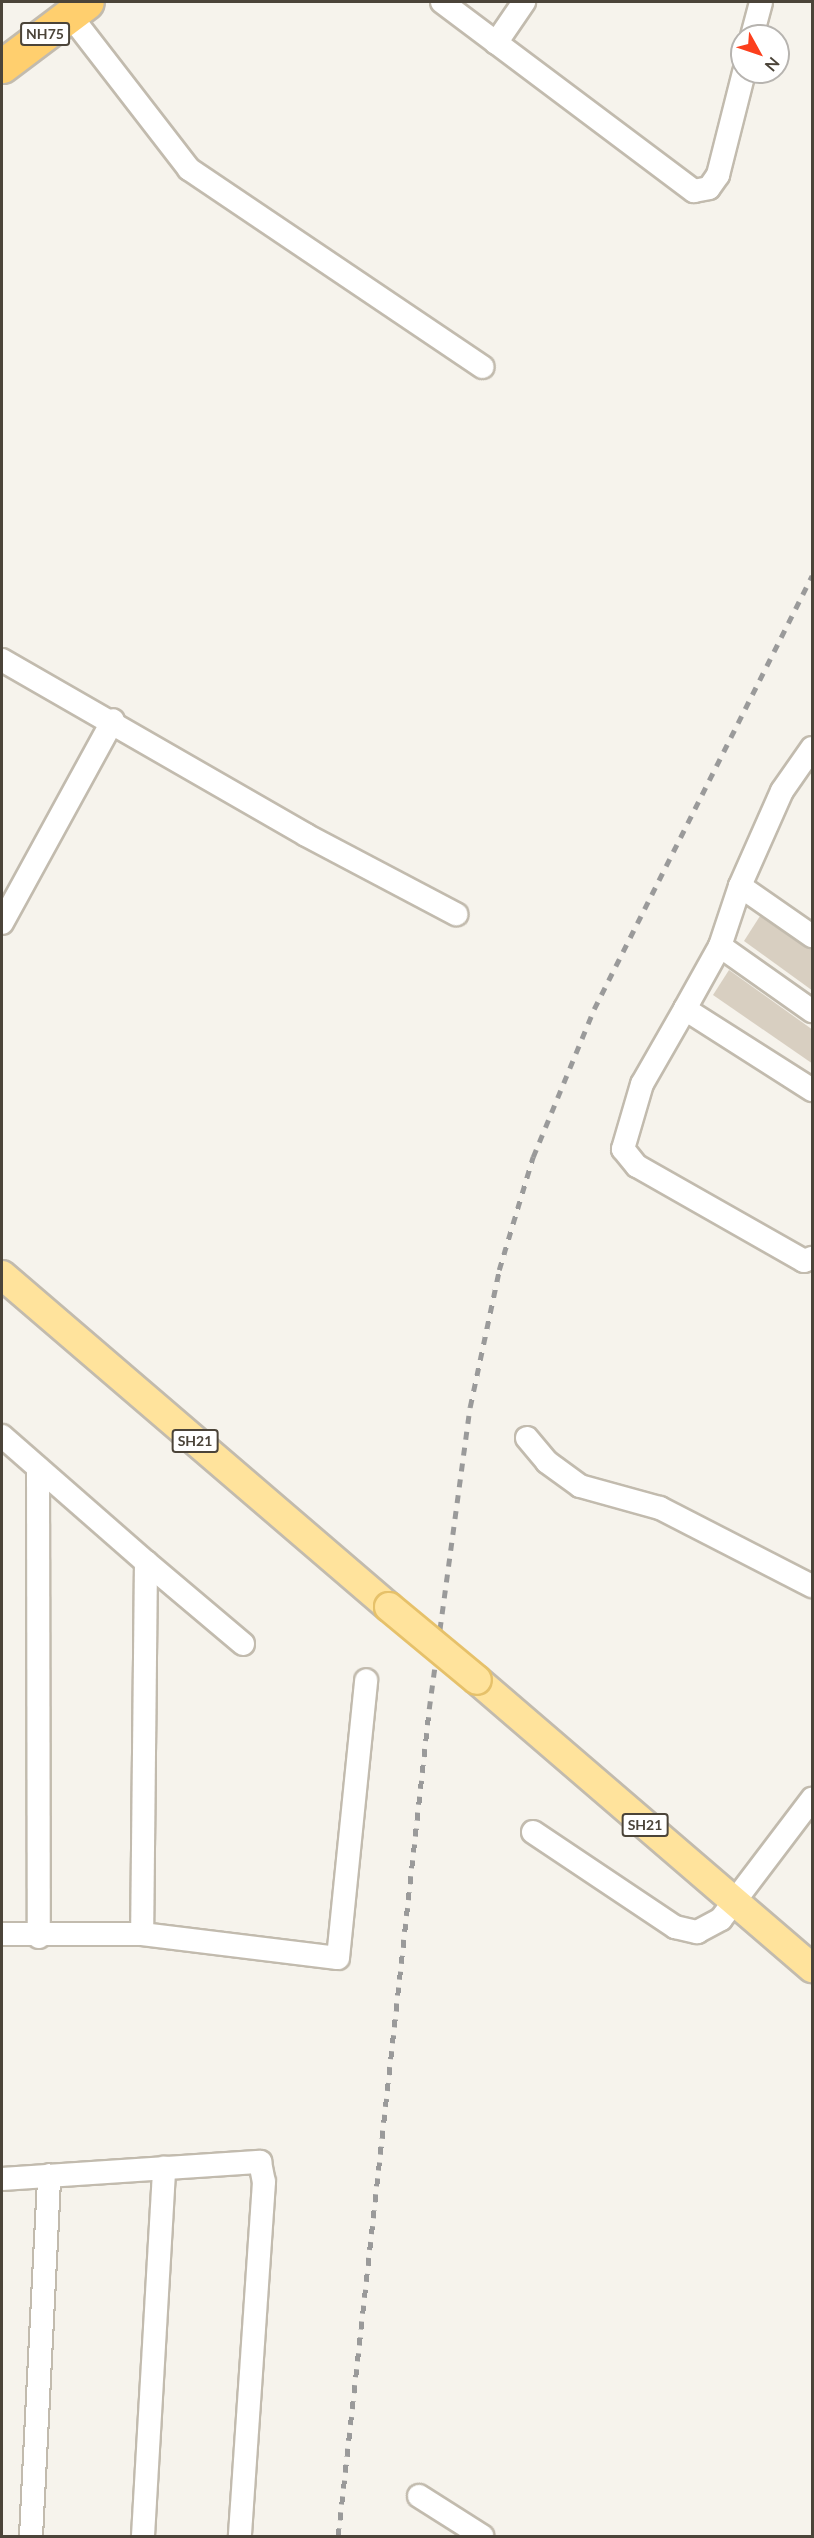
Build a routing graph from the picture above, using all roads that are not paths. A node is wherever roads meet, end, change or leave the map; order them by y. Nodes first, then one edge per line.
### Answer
1 (442, 2) edge
2 (524, 2) edge
3 (761, 2) edge
4 (79, 8) edge
5 (755, 24) edge
6 (496, 44) junction
7 (2, 66) edge
8 (741, 84) edge
9 (482, 367) dead end
10 (5, 668) edge
11 (113, 720) junction
12 (813, 748) edge
13 (740, 886) junction
14 (456, 914) dead end
15 (2, 923) edge
16 (809, 926) edge
17 (720, 946) junction
18 (686, 1008) junction
19 (813, 1011) edge
20 (813, 1090) edge
21 (813, 1258) edge
22 (2, 1275) edge
23 (2, 1436) edge
24 (527, 1438) dead end
25 (38, 1468) junction
26 (146, 1562) junction
27 (813, 1586) edge
28 (243, 1644) dead end
29 (366, 1680) dead end
30 (813, 1799) edge
31 (534, 1832) dead end
32 (735, 1903) junction
33 (2, 1934) edge
34 (142, 1934) junction
35 (39, 1937) junction
36 (813, 1968) edge
37 (164, 2168) junction
38 (49, 2175) junction
39 (2, 2179) edge
40 (419, 2496) dead end
41 (32, 2536) edge
42 (143, 2536) edge
43 (240, 2536) edge
44 (482, 2536) edge

1 - 6 street
2 - 6 street
3 - 5 street
4 - 7 highway, NH75
4 - 9 street
6 - 8 street
10 - 11 street
11 - 14 street
11 - 15 street
12 - 13 street
13 - 16 street
13 - 17 street
17 - 18 street
17 - 19 street
18 - 20 street
18 - 21 street
22 - 32 main road, SH21, bridge
23 - 25 street
24 - 27 street
25 - 26 street
25 - 35 street
26 - 28 street
26 - 34 street
29 - 34 street
30 - 32 street
31 - 32 street
32 - 36 main road, SH21
33 - 35 street
34 - 35 street
37 - 38 street
37 - 42 street
37 - 43 street
38 - 39 street
38 - 41 street
40 - 44 street

